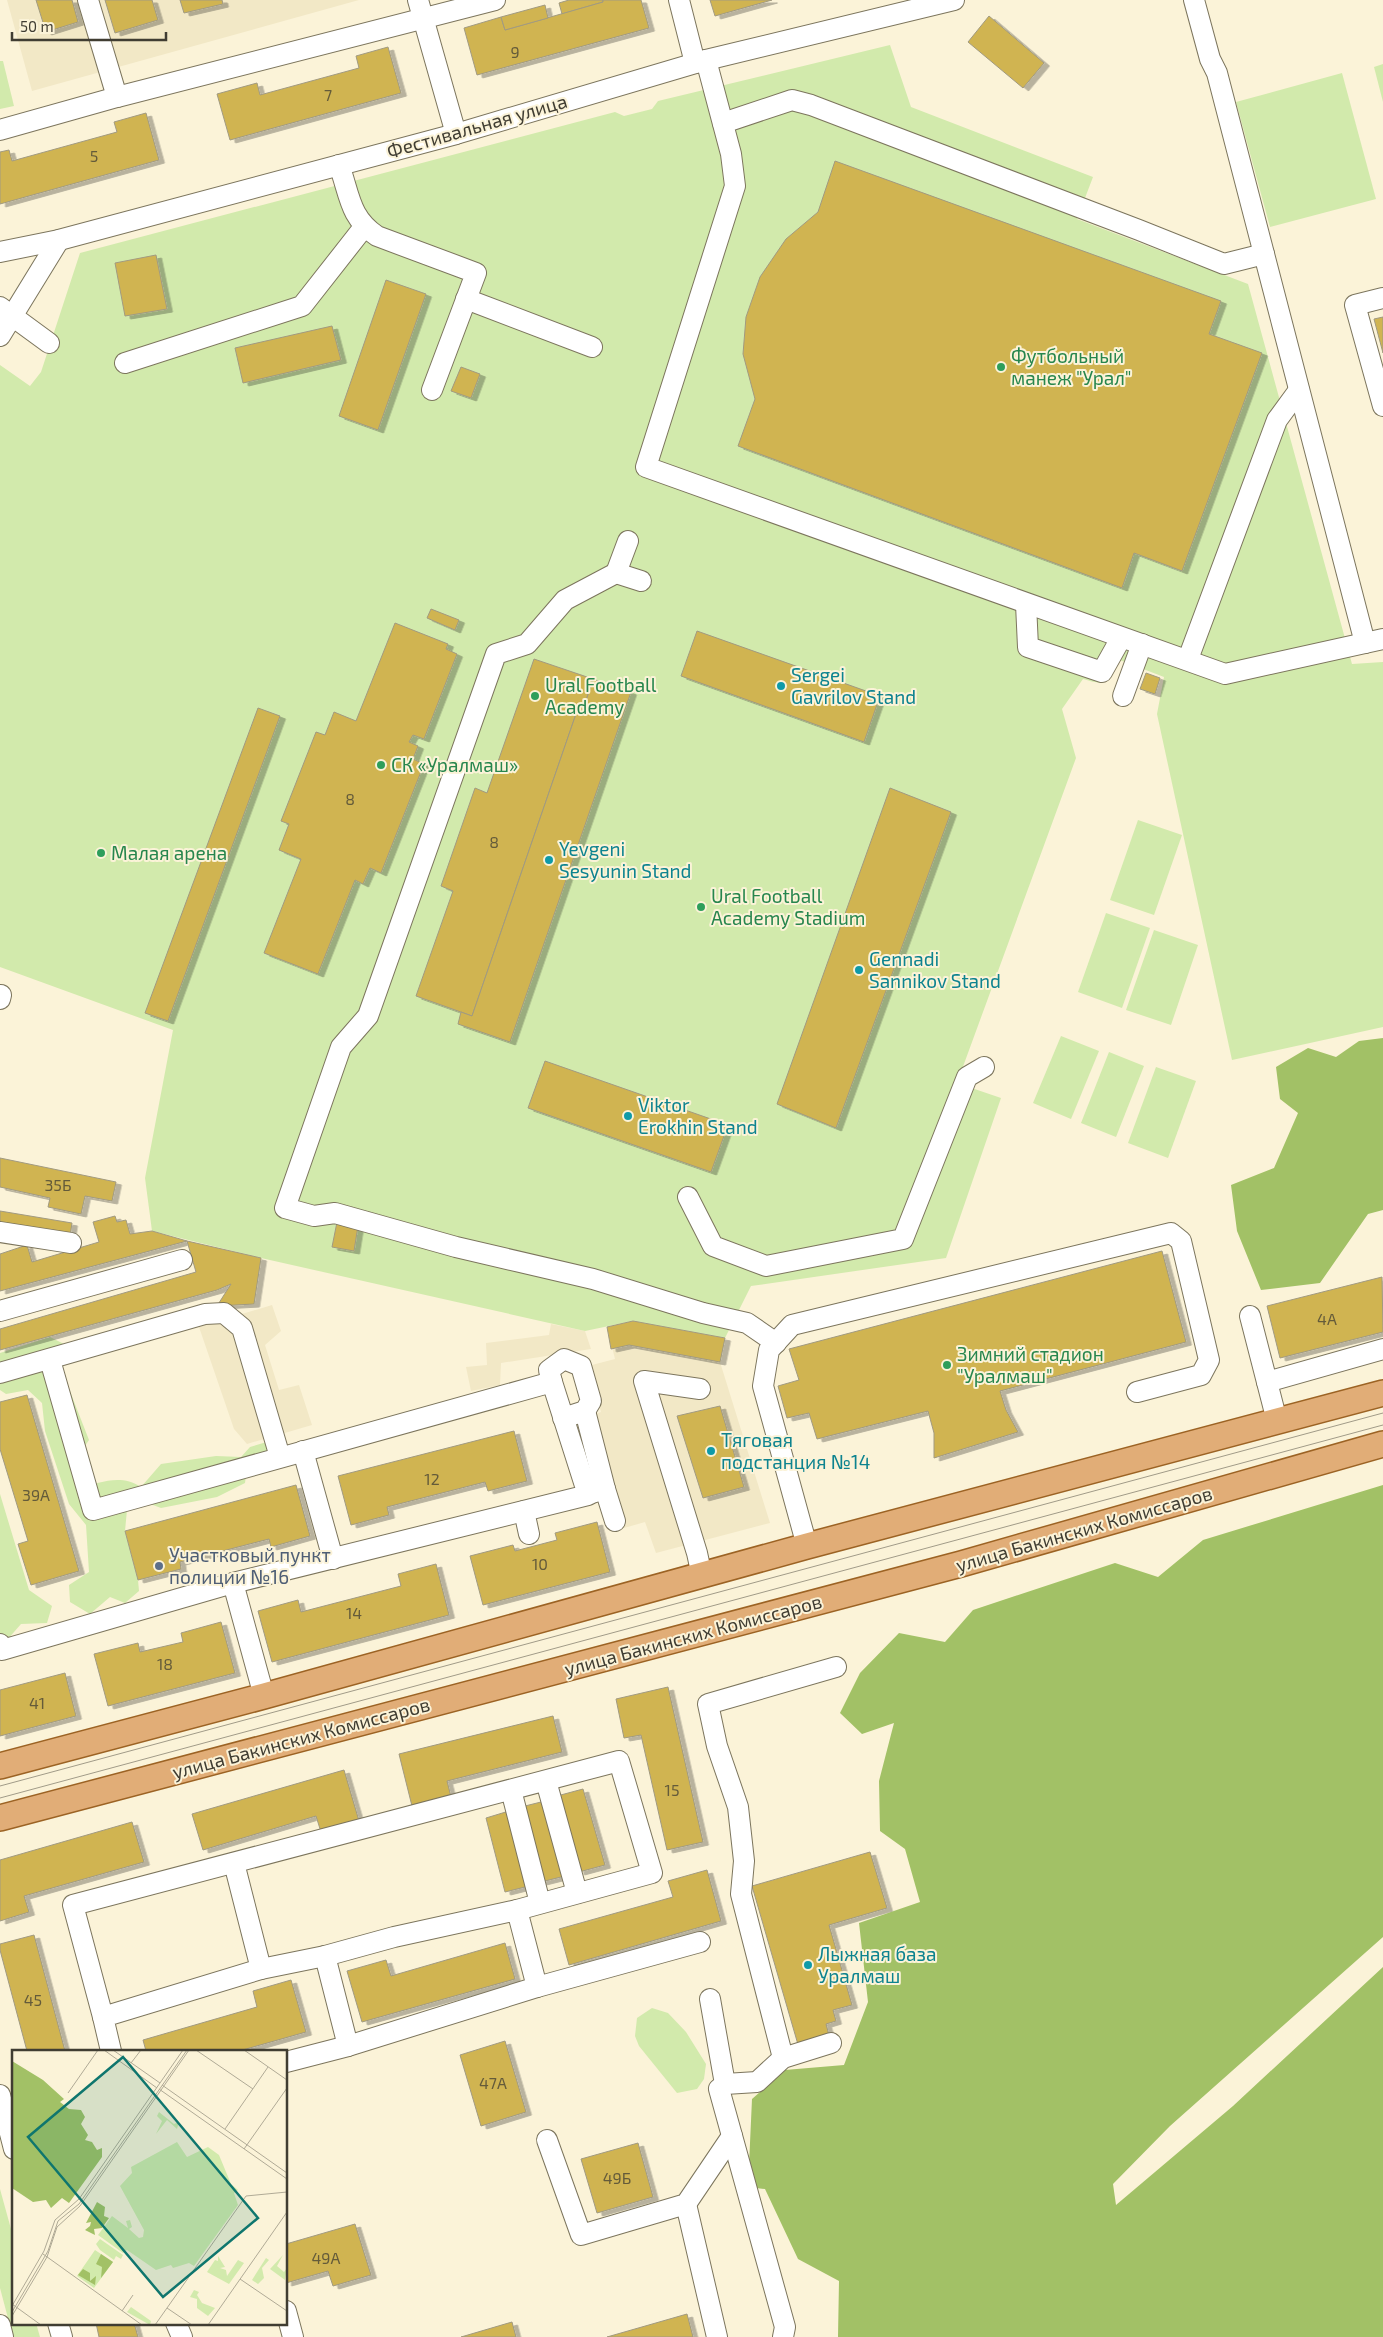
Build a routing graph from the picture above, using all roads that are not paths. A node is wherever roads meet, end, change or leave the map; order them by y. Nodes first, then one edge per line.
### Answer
1 (88, 0) edge
2 (495, 0) edge
3 (679, 0) edge
4 (954, 0) edge
5 (1194, 0) edge
6 (420, 9) edge
7 (701, 62) junction
8 (117, 97) junction
9 (722, 123) junction
10 (0, 130) edge
11 (456, 134) junction
12 (339, 165) junction
13 (364, 227) junction
14 (59, 240) junction
15 (0, 252) edge
16 (1264, 254) junction
17 (1383, 298) edge
18 (466, 299) junction
19 (7, 312) edge
20 (0, 336) edge
21 (49, 343) dead end
22 (592, 347) dead end
23 (126, 362) dead end
24 (432, 390) dead end
25 (1299, 390) junction
26 (1383, 406) edge
27 (628, 541) dead end
28 (616, 573) junction
29 (641, 581) dead end
30 (1026, 604) junction
31 (1121, 638) junction
32 (1374, 641) edge
33 (1142, 644) junction
34 (1188, 659) junction
35 (1123, 696) dead end
36 (984, 1067) dead end
37 (688, 1197) dead end
38 (0, 1232) edge
39 (71, 1243) dead end
40 (182, 1260) dead end
41 (0, 1311) edge
42 (1250, 1316) dead end
43 (776, 1343) junction
44 (1383, 1350) edge
45 (50, 1360) junction
46 (0, 1373) edge
47 (552, 1382) junction
48 (1267, 1382) junction
49 (700, 1388) dead end
50 (1138, 1392) dead end
51 (1383, 1393) edge
52 (585, 1411) junction
53 (564, 1418) junction
54 (1277, 1421) junction
55 (1383, 1444) edge
56 (303, 1451) junction
57 (280, 1458) junction
58 (597, 1492) junction
59 (524, 1511) junction
60 (615, 1521) dead end
61 (529, 1534) dead end
62 (807, 1546) junction
63 (333, 1559) junction
64 (702, 1576) junction
65 (233, 1583) junction
66 (0, 1644) edge
67 (836, 1667) dead end
68 (264, 1696) junction
69 (0, 1766) edge
70 (546, 1781) junction
71 (511, 1790) junction
72 (0, 1818) edge
73 (234, 1863) junction
74 (577, 1893) junction
75 (540, 1904) junction
76 (517, 1910) junction
77 (700, 1942) dead end
78 (325, 1956) junction
79 (261, 1969) junction
80 (537, 1987) junction
81 (710, 1999) dead end
82 (103, 2016) junction
83 (831, 2043) dead end
84 (348, 2046) junction
85 (111, 2050) edge
86 (783, 2058) junction
87 (288, 2061) edge
88 (725, 2084) junction
89 (0, 2095) edge
90 (732, 2136) junction
91 (12, 2137) edge
92 (548, 2140) dead end
93 (686, 2204) junction
94 (288, 2318) edge
95 (58, 2324) edge
96 (176, 2324) edge
97 (0, 2325) edge
98 (3, 2337) edge
99 (62, 2337) edge
100 (182, 2337) edge
101 (293, 2337) edge
102 (717, 2337) edge
103 (783, 2337) edge

1 - 8 street
2 - 6 street
3 - 7 street
4 - 7 street, Фестивальная улица
5 - 16 street
6 - 8 street
6 - 11 street
7 - 9 street
7 - 11 street, Фестивальная улица
8 - 10 street
9 - 16 street
9 - 30 street
11 - 12 street, Фестивальная улица
12 - 13 street
12 - 14 street, Фестивальная улица
13 - 18 street
13 - 23 street
14 - 15 street, Фестивальная улица
14 - 19 street
16 - 25 street
17 - 26 street
18 - 22 street
18 - 24 street
19 - 20 street
19 - 21 street
25 - 32 street
25 - 34 street
27 - 28 street
28 - 29 street
28 - 43 street
30 - 31 street
30 - 31 street
31 - 33 street
32 - 34 street
33 - 34 street
33 - 35 street
36 - 37 street
38 - 39 street
40 - 41 street
42 - 48 street
43 - 50 street
43 - 62 street
44 - 48 street
45 - 46 street
45 - 57 street
45 - 57 street
47 - 52 street
47 - 53 street
47 - 56 street
48 - 54 street
49 - 64 street
51 - 54 main road
52 - 53 street
52 - 58 street
53 - 58 street
54 - 62 main road
55 - 72 main road, улица Бакинских Комиссаров
56 - 57 street
56 - 63 street
58 - 59 street
58 - 60 street
59 - 61 street
59 - 63 street
62 - 64 main road
63 - 65 street
64 - 68 main road
65 - 66 street
65 - 68 street
67 - 86 street
68 - 69 main road
70 - 71 street
70 - 74 street
70 - 74 street
71 - 73 street
71 - 75 street
73 - 79 street
73 - 82 street
74 - 75 street
75 - 76 street
76 - 78 street
76 - 80 street
77 - 80 street
78 - 79 street
78 - 84 street
79 - 82 street
80 - 84 street
81 - 88 street
82 - 85 street
83 - 86 street
84 - 87 street
86 - 88 street
88 - 90 street
89 - 91 street
90 - 93 street
90 - 103 street
92 - 93 street
93 - 102 street
94 - 101 street
95 - 99 street
96 - 100 street
97 - 98 street

